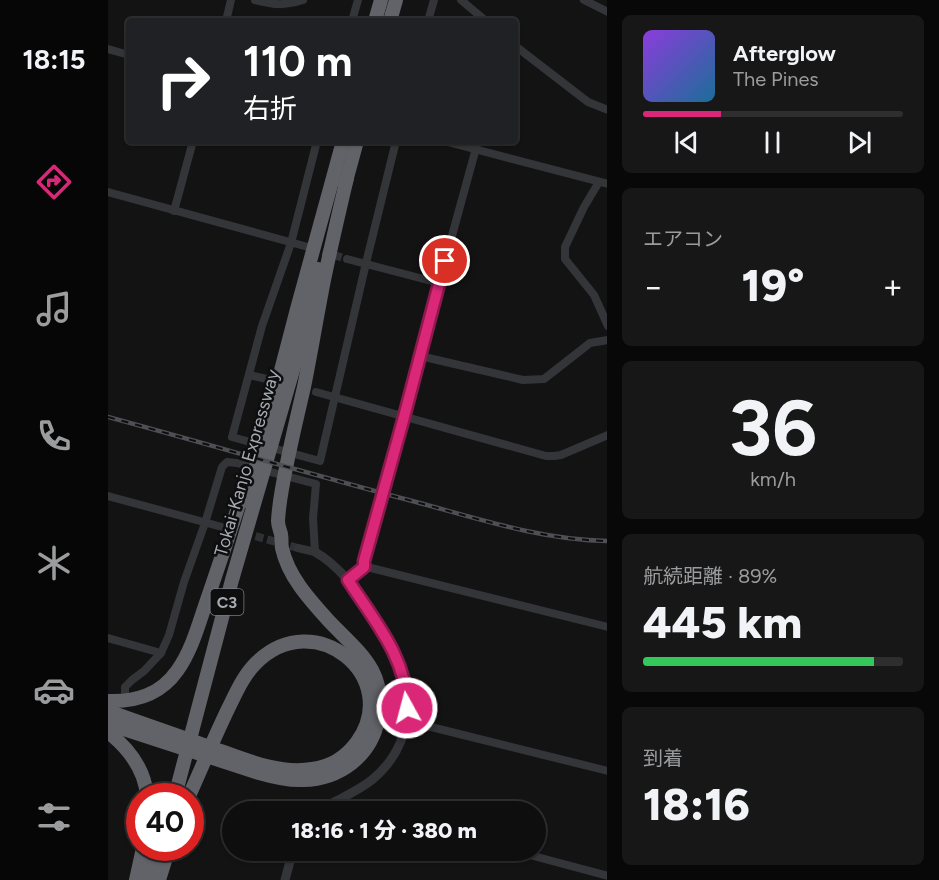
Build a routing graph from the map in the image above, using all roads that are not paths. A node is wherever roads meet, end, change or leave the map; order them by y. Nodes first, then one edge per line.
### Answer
1 (231, 0) edge
2 (255, 0) edge
3 (303, 0) edge
4 (358, 0) edge
5 (381, 0) edge
6 (396, 0) edge
7 (434, 0) edge
8 (461, 0) edge
9 (584, 0) edge
10 (607, 12) edge
11 (226, 18) edge
12 (353, 18) edge
13 (376, 18) edge
14 (391, 18) edge
15 (429, 18) edge
16 (482, 18) edge
17 (518, 48) edge
18 (108, 50) edge
19 (126, 54) edge
20 (607, 110) edge
21 (192, 144) edge
22 (316, 144) edge
23 (342, 144) edge
24 (356, 144) edge
25 (395, 144) edge
26 (477, 145) edge
27 (347, 178) junction
28 (603, 183) edge
29 (108, 192) edge
30 (174, 211) junction
31 (291, 243) junction
32 (308, 248) tunnel mouth
33 (347, 259) tunnel mouth
34 (366, 263) junction
35 (439, 283) junction
36 (607, 324) edge
37 (607, 340) edge
38 (420, 356) junction
39 (249, 375) junction
40 (267, 379) dead end
41 (316, 392) dead end
42 (335, 397) junction
43 (404, 417) junction
44 (607, 435) edge
45 (264, 440) junction
46 (254, 478) junction
47 (108, 496) edge
48 (205, 523) junction
49 (222, 527) dead end
50 (297, 549) tunnel mouth
51 (315, 552) junction
52 (364, 567) junction
53 (348, 580) junction
54 (607, 627) edge
55 (108, 638) edge
56 (161, 653) junction
57 (125, 693) dead end
58 (108, 701) edge
59 (108, 711) edge
60 (407, 721) junction
61 (108, 724) edge
62 (108, 732) edge
63 (211, 747) edge
64 (211, 747) edge
65 (211, 747) edge
66 (211, 747) edge
67 (182, 756) junction
68 (607, 771) edge
69 (144, 783) edge
70 (173, 783) edge
71 (177, 783) edge
72 (195, 783) edge
73 (335, 801) edge
74 (546, 859) edge
75 (140, 861) edge
76 (152, 861) edge
77 (159, 861) edge
78 (165, 861) edge
79 (290, 861) edge
80 (607, 876) edge
81 (136, 880) edge
82 (147, 880) edge
83 (154, 880) edge
84 (159, 880) edge
85 (285, 880) edge

1 - 11 street
2 - 3 street
4 - 12 street
5 - 13 highway
6 - 14 highway
7 - 15 street
8 - 16 street
9 - 10 street
17 - 20 street
18 - 19 street
21 - 30 street
22 - 31 street
23 - 45 highway, Tokai-Kanjo Expressway
24 - 27 highway, Tokai-Kanjo Expressway
25 - 34 street
26 - 28 street
26 - 35 street
27 - 45 highway, Tokai-Kanjo Expressway
27 - 61 highway
28 - 36 street
29 - 30 street
30 - 31 street
31 - 32 street
31 - 39 street
33 - 34 street
34 - 35 street
34 - 42 street
35 - 38 street
37 - 38 street
38 - 43 street
39 - 40 street
39 - 42 street
41 - 42 street
42 - 43 street
43 - 44 street
43 - 52 street
45 - 46 highway
46 - 58 highway
46 - 67 highway, Tokai-Kanjo Expressway / C3
47 - 48 street
48 - 49 street
48 - 51 street
48 - 56 street
50 - 51 street
51 - 53 street
52 - 53 street
52 - 54 street
53 - 60 street
55 - 56 street
56 - 57 street
59 - 63 highway
60 - 68 street
60 - 73 street
62 - 69 highway
64 - 65 highway
66 - 72 highway
67 - 70 highway, Tokai-Kanjo Expressway / C3
67 - 71 highway, Tokai-Kanjo Expressway / C3
74 - 80 street
75 - 81 highway
76 - 82 highway
77 - 83 highway
78 - 84 highway
79 - 85 street

